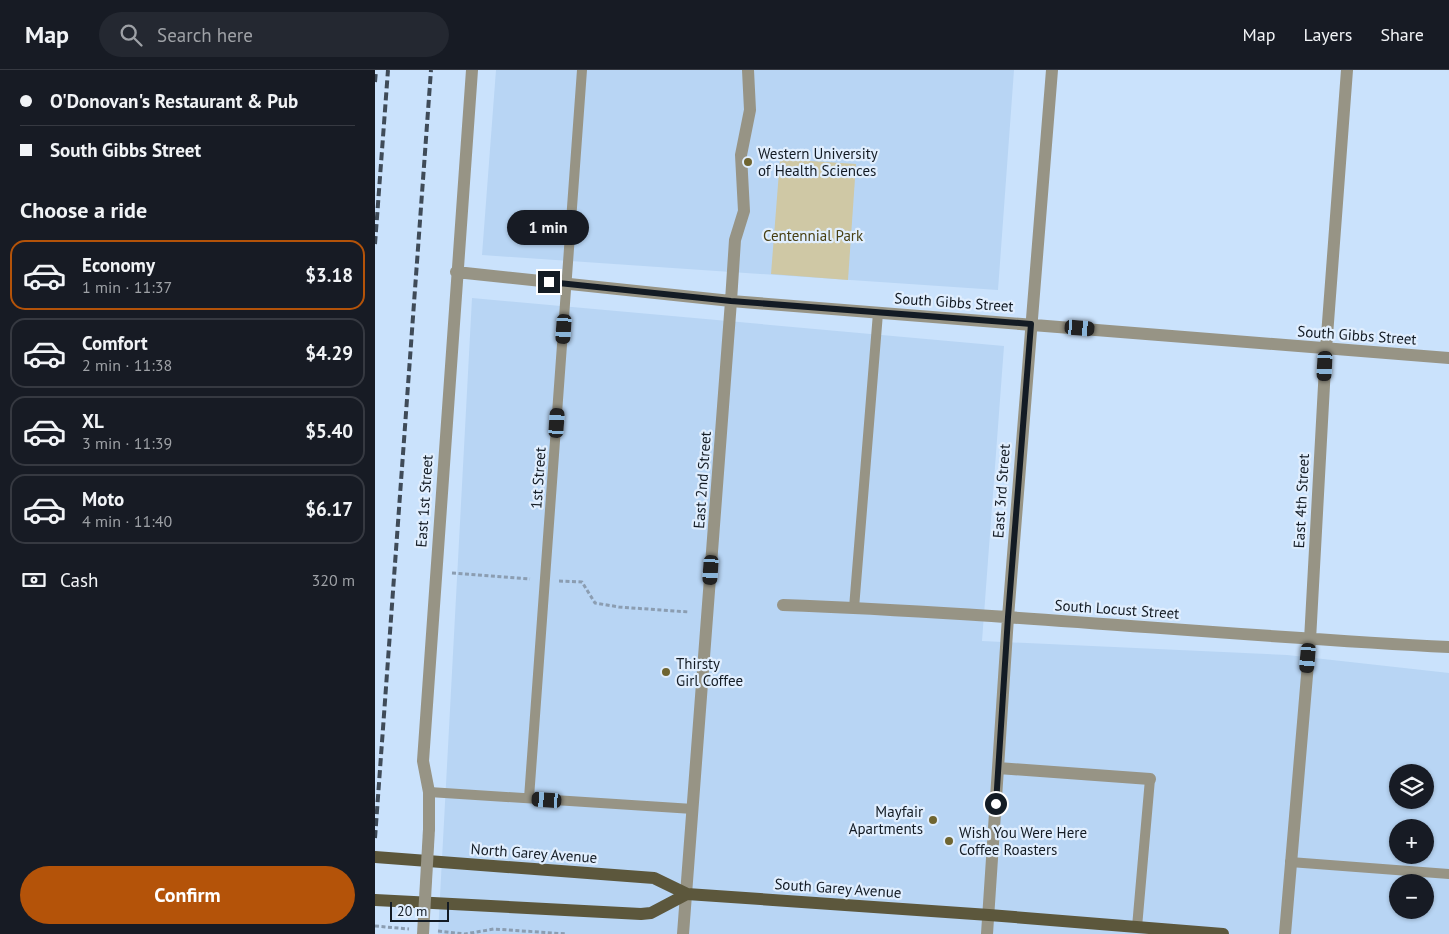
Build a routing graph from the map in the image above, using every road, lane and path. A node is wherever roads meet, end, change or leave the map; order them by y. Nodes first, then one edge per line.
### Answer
1 (471, 70) edge
2 (582, 70) edge
3 (748, 70) edge
4 (1052, 70) edge
5 (1347, 70) edge
6 (456, 272) junction
7 (567, 284) junction
8 (731, 301) junction
9 (878, 312) junction
10 (1031, 324) junction
11 (1325, 349) junction
12 (1449, 358) edge
13 (783, 606) dead end
14 (854, 608) junction
15 (1008, 617) junction
16 (1310, 640) junction
17 (1449, 647) edge
18 (998, 768) junction
19 (1150, 779) joint
20 (429, 792) junction
21 (529, 798) junction
22 (693, 809) junction
23 (375, 857) edge
24 (1290, 862) junction
25 (1449, 874) edge
26 (687, 894) junction
27 (375, 900) edge
28 (989, 915) junction
29 (375, 926) edge
30 (1137, 927) junction
31 (411, 929) dead end
32 (426, 932) edge
33 (567, 934) edge
34 (683, 934) edge
35 (987, 934) edge
36 (1223, 934) edge
37 (1285, 934) edge

1 - 6 street, East 1st Street
2 - 7 lane, 1st Street
3 - 8 street, East 2nd Street
4 - 10 street, East 3rd Street
5 - 11 street, East 4th Street
6 - 7 street, South Gibbs Street
6 - 20 street, East 1st Street
7 - 8 street, South Gibbs Street
7 - 21 lane, 1st Street
8 - 9 street, South Gibbs Street
8 - 22 street, East 2nd Street
9 - 10 street, South Gibbs Street
9 - 14 lane
10 - 11 street, South Gibbs Street
10 - 15 street, East 3rd Street
11 - 12 street, South Gibbs Street
11 - 16 street, East 4th Street
13 - 14 street, South Locust Street
14 - 15 street, South Locust Street
15 - 16 street, South Locust Street
15 - 18 street, East 3rd Street
16 - 17 street, South Locust Street
16 - 24 street, East 4th Street
18 - 19 street
18 - 28 street, East 3rd Street
19 - 30 lane
20 - 21 lane
20 - 32 street, East 1st Street, bridge
21 - 22 lane
22 - 26 street, East 2nd Street
23 - 26 main road, North Garey Avenue
24 - 25 lane
24 - 37 street, East 4th Street
26 - 27 main road
26 - 28 main road, South Garey Avenue
26 - 34 street, East 2nd Street
28 - 30 main road, South Garey Avenue
28 - 35 street, East 3rd Street
29 - 31 path
30 - 36 main road, South Garey Avenue
32 - 33 path

